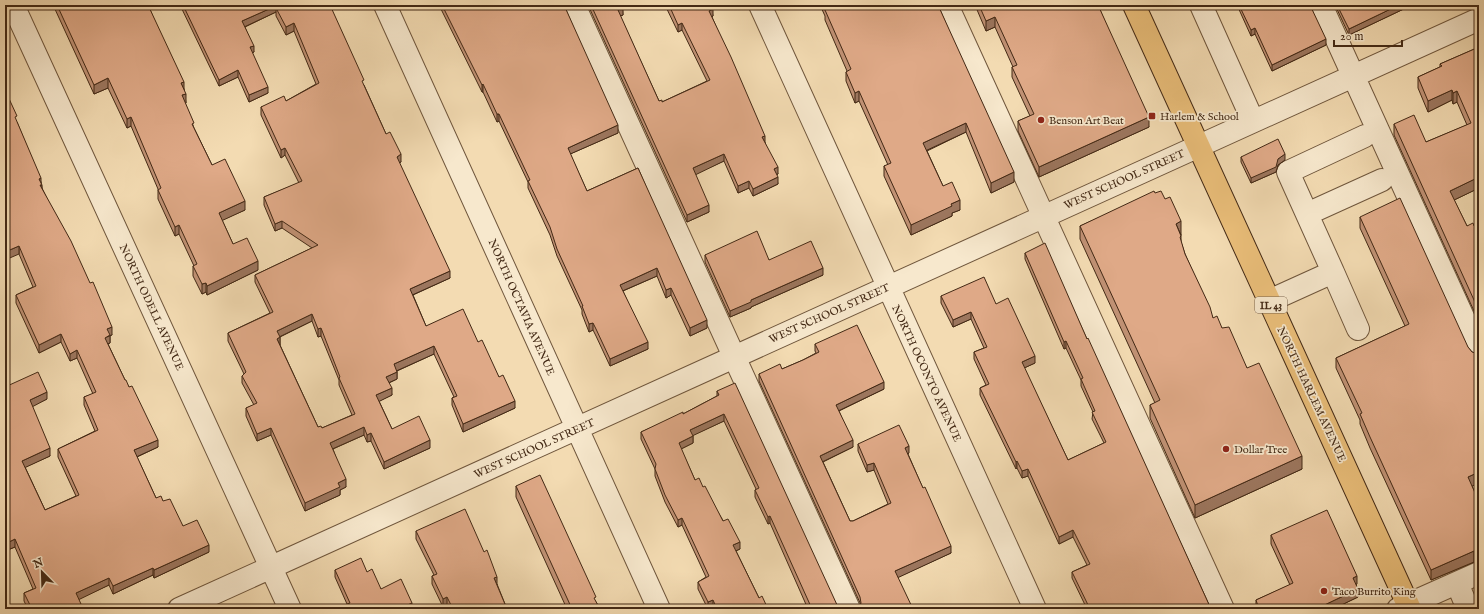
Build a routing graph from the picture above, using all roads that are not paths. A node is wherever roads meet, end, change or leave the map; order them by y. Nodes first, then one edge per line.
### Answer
1 (13, 5) edge
2 (385, 5) edge
3 (574, 5) edge
4 (760, 5) edge
5 (948, 5) edge
6 (1134, 5) edge
7 (1201, 5) edge
8 (1321, 5) edge
9 (1479, 19) edge
10 (1353, 76) junction
11 (1253, 121) junction
12 (1365, 136) dead end
13 (1198, 145) junction
14 (1382, 180) dead end
15 (1307, 214) junction
16 (1043, 216) junction
17 (1333, 272) junction
18 (888, 287) junction
19 (1269, 301) junction
20 (1358, 329) dead end
21 (1479, 352) edge
22 (734, 357) junction
23 (577, 428) junction
24 (271, 567) junction
25 (1479, 573) edge
26 (1457, 583) junction
27 (1405, 608) edge
28 (180, 609) edge
29 (290, 609) edge
30 (659, 609) edge
31 (849, 609) edge
32 (1035, 609) edge
33 (1223, 609) edge
34 (1468, 609) edge

1 - 24 street, NORTH ODELL AVENUE
2 - 23 street, NORTH OCTAVIA AVENUE
3 - 22 street
4 - 18 street, NORTH OCONTO AVENUE
5 - 16 street
6 - 13 main road, NORTH HARLEM AVENUE / IL 43
7 - 11 street
8 - 10 street
9 - 10 street, WEST SCHOOL STREET
10 - 11 street, WEST SCHOOL STREET
10 - 21 street
11 - 13 street, WEST SCHOOL STREET
12 - 15 street
13 - 16 street, WEST SCHOOL STREET
13 - 19 main road, NORTH HARLEM AVENUE / IL 43
14 - 15 street
15 - 17 street
16 - 18 street, WEST SCHOOL STREET
16 - 33 street
17 - 19 street
17 - 20 street
18 - 22 street, WEST SCHOOL STREET
18 - 32 street, NORTH OCONTO AVENUE
19 - 27 main road, NORTH HARLEM AVENUE / IL 43
22 - 23 street, WEST SCHOOL STREET
22 - 31 street
23 - 24 street, WEST SCHOOL STREET
23 - 30 street, NORTH OCTAVIA AVENUE
24 - 28 street, WEST SCHOOL STREET
24 - 29 street, NORTH ODELL AVENUE
25 - 26 street
26 - 27 street
26 - 34 street

